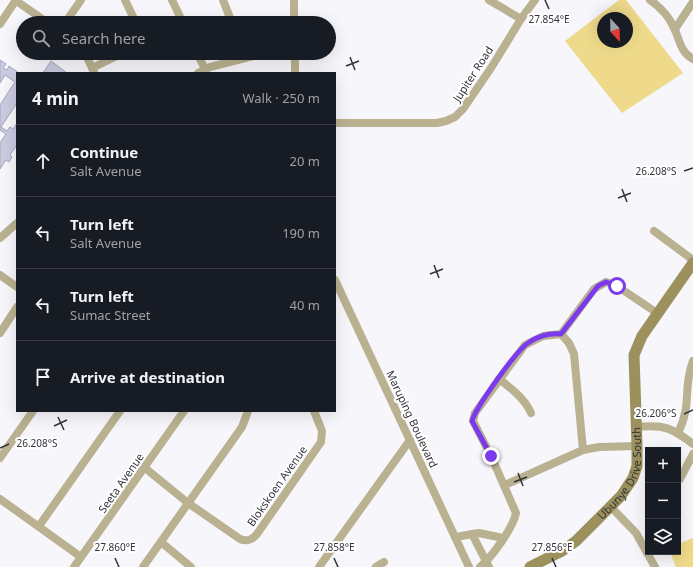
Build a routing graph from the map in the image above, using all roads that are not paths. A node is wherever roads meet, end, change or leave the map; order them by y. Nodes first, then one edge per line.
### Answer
1 (16, 0) edge
2 (81, 0) edge
3 (125, 0) edge
4 (172, 0) edge
5 (223, 0) edge
6 (294, 0) edge
7 (489, 0) edge
8 (535, 0) edge
9 (650, 0) edge
10 (693, 2) edge
11 (38, 16) edge
12 (70, 16) edge
13 (133, 16) edge
14 (180, 16) edge
15 (229, 16) edge
16 (294, 16) edge
17 (521, 19) junction
18 (0, 24) edge
19 (675, 29) junction
20 (693, 59) edge
21 (88, 60) edge
22 (111, 60) edge
23 (199, 60) edge
24 (232, 60) edge
25 (295, 60) edge
26 (93, 71) edge
27 (201, 71) edge
28 (295, 72) edge
29 (336, 123) edge
30 (16, 224) edge
31 (654, 232) dead end
32 (0, 238) edge
33 (693, 262) edge
34 (0, 275) edge
35 (336, 282) edge
36 (16, 286) edge
37 (16, 309) edge
38 (657, 313) junction
39 (0, 333) edge
40 (561, 334) junction
41 (693, 360) edge
42 (499, 379) junction
43 (32, 412) edge
44 (119, 412) edge
45 (183, 412) edge
46 (248, 412) edge
47 (314, 412) edge
48 (531, 413) dead end
49 (636, 427) junction
50 (678, 433) junction
51 (410, 440) junction
52 (693, 444) edge
53 (637, 446) junction
54 (582, 450) junction
55 (693, 454) edge
56 (0, 458) edge
57 (145, 468) junction
58 (681, 477) edge
59 (505, 485) junction
60 (0, 499) edge
61 (188, 503) junction
62 (611, 507) junction
63 (38, 526) junction
64 (472, 534) junction
65 (455, 537) junction
66 (502, 538) junction
67 (160, 542) junction
68 (81, 558) junction
69 (384, 562) dead end
70 (485, 565) edge
71 (74, 567) edge
72 (142, 567) edge
73 (191, 567) edge
74 (319, 567) edge
75 (376, 567) edge
76 (469, 567) edge
77 (530, 567) edge
78 (655, 567) edge

1 - 11 street
1 - 18 street
2 - 12 street
3 - 13 street
4 - 14 street
5 - 15 street
6 - 16 street
7 - 17 street
8 - 17 street, Jupiter Road
9 - 19 street
10 - 19 street
17 - 29 street, Jupiter Road
19 - 20 street
21 - 26 street
22 - 26 street
23 - 27 street
24 - 27 street
25 - 28 street
30 - 32 street
31 - 33 street
33 - 38 street, Ubunye Drive South
34 - 36 street
35 - 51 street, Maruping Boulevard
37 - 39 street
38 - 40 street
38 - 49 street, Ubunye Drive South
40 - 42 street
40 - 54 street
41 - 50 street
42 - 48 street
42 - 59 street
43 - 56 street
44 - 63 street
45 - 57 street, Seeta Avenue
46 - 61 street
47 - 61 street, Blokskoen Avenue
49 - 50 street
49 - 53 street, Ubunye Drive South
50 - 52 street
51 - 65 street, Maruping Boulevard
51 - 74 street
53 - 54 street
53 - 62 street, Ubunye Drive South
54 - 59 street
55 - 58 street
57 - 61 street, Blokskoen Avenue
57 - 68 street, Seeta Avenue
59 - 66 street
60 - 63 street
61 - 67 street
62 - 77 street, Ubunye Drive South
62 - 78 street
63 - 68 street
64 - 65 street
64 - 66 street
64 - 70 street
65 - 76 street, Maruping Boulevard
66 - 70 street
67 - 72 street
67 - 73 street
68 - 71 street, Seeta Avenue
69 - 75 street

